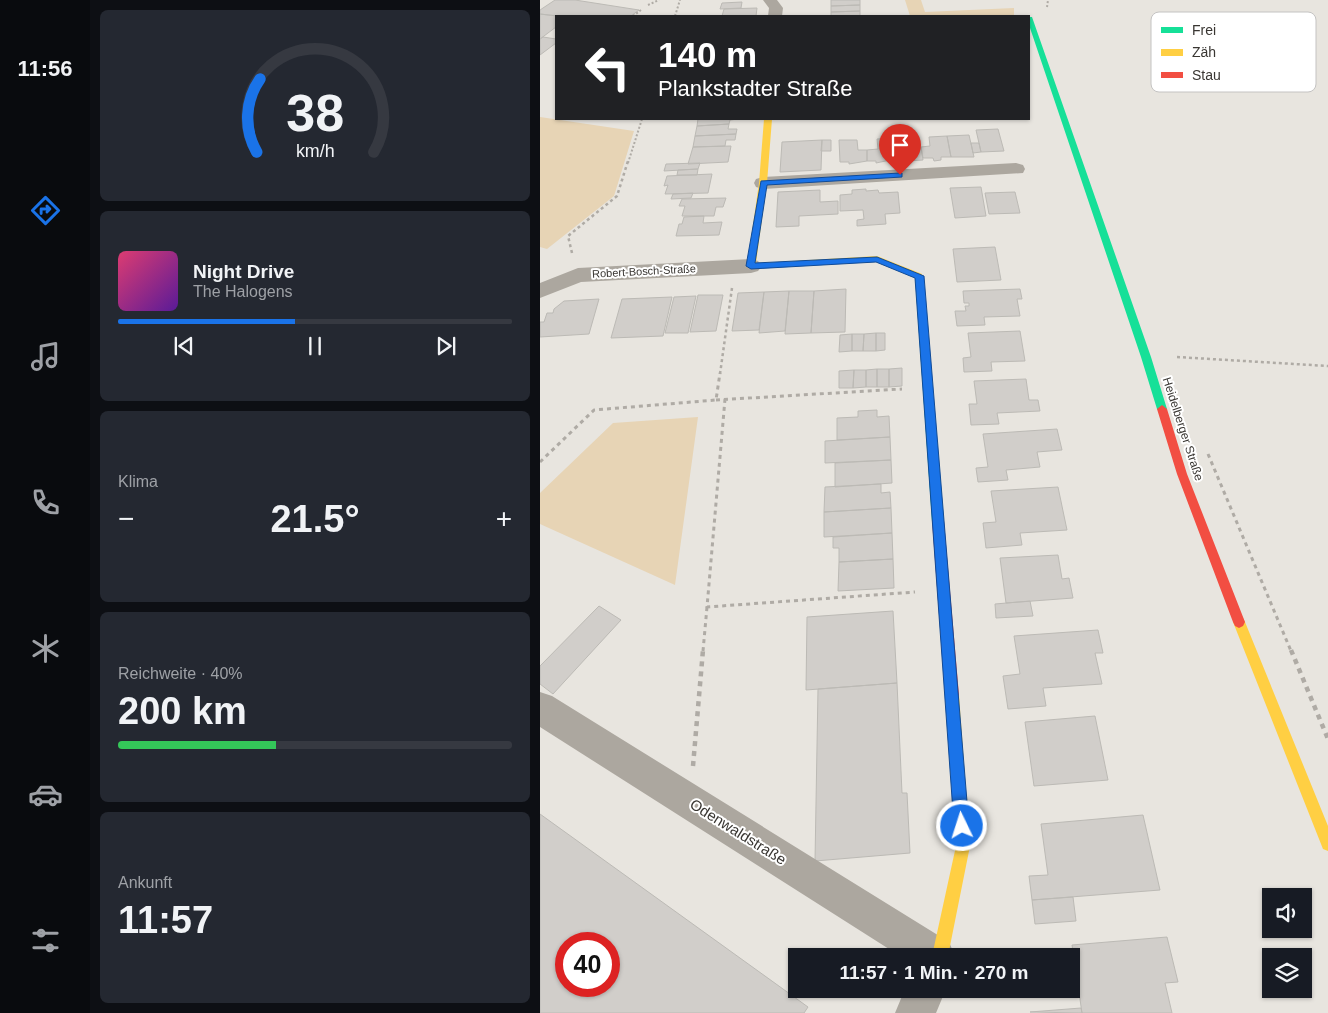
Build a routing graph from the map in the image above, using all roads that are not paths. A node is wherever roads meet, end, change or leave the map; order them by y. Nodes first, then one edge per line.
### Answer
1 (770, 0) edge
2 (775, 15) edge
3 (1030, 20) edge
4 (768, 120) edge
5 (1016, 169) dead end
6 (763, 183) junction
7 (743, 266) junction
8 (540, 291) edge
9 (540, 708) edge
10 (1328, 844) edge
11 (922, 948) edge
12 (942, 948) edge
13 (922, 998) edge
14 (915, 1013) edge

1 - 2 street
3 - 10 street, Heidelberger Straße
4 - 6 street
5 - 6 street
6 - 7 street
7 - 8 street, Robert-Bosch-Straße
7 - 12 street
9 - 11 street, Odenwaldstraße
13 - 14 street

